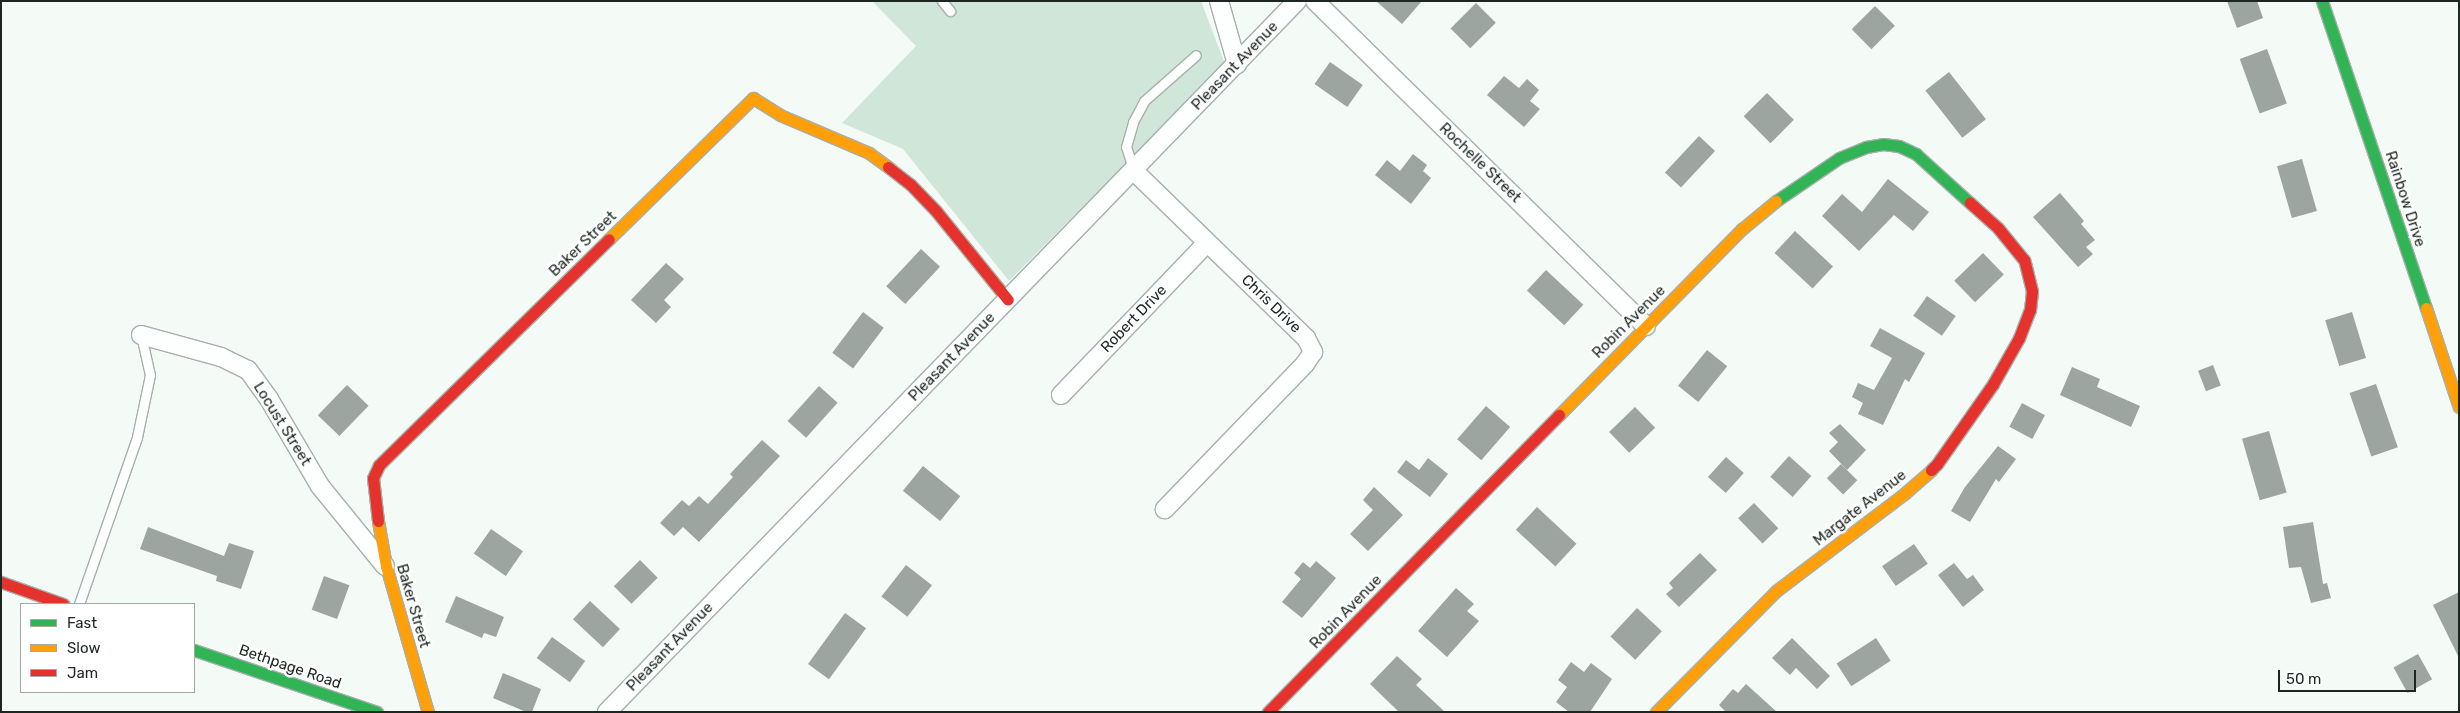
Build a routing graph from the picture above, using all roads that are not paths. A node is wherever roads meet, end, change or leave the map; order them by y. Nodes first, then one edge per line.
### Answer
1 (942, 1) edge
2 (1219, 1) edge
3 (1297, 1) edge
4 (1315, 1) edge
5 (2322, 1) edge
6 (950, 11) dead end
7 (1196, 55) dead end
8 (1237, 64) junction
9 (1134, 171) junction
10 (1207, 243) junction
11 (2032, 291) joint
12 (1008, 300) junction
13 (1646, 326) junction
14 (141, 335) joint
15 (2451, 360) edge
16 (1061, 396) dead end
17 (2459, 407) edge
18 (1165, 509) dead end
19 (386, 566) junction
20 (1, 582) edge
21 (60, 603) edge
22 (80, 603) edge
23 (195, 650) edge
24 (377, 712) edge
25 (428, 712) edge
26 (607, 712) edge
27 (1268, 712) edge
28 (1656, 712) edge

1 - 6 lane
2 - 8 street
3 - 8 street, Pleasant Avenue
4 - 13 street, Rochelle Street
5 - 15 street, Rainbow Drive
7 - 9 lane
8 - 9 street, Pleasant Avenue
9 - 10 street, Chris Drive
9 - 12 street, Pleasant Avenue
10 - 16 street, Robert Drive
10 - 18 street, Chris Drive
11 - 13 street, Robin Avenue
11 - 28 street, Margate Avenue
12 - 19 street, Baker Street
12 - 26 street, Pleasant Avenue
13 - 27 street, Robin Avenue
14 - 19 street, Locust Street
14 - 22 lane
15 - 17 street, Rainbow Drive
19 - 25 street, Baker Street
20 - 21 street
23 - 24 street, Bethpage Road

